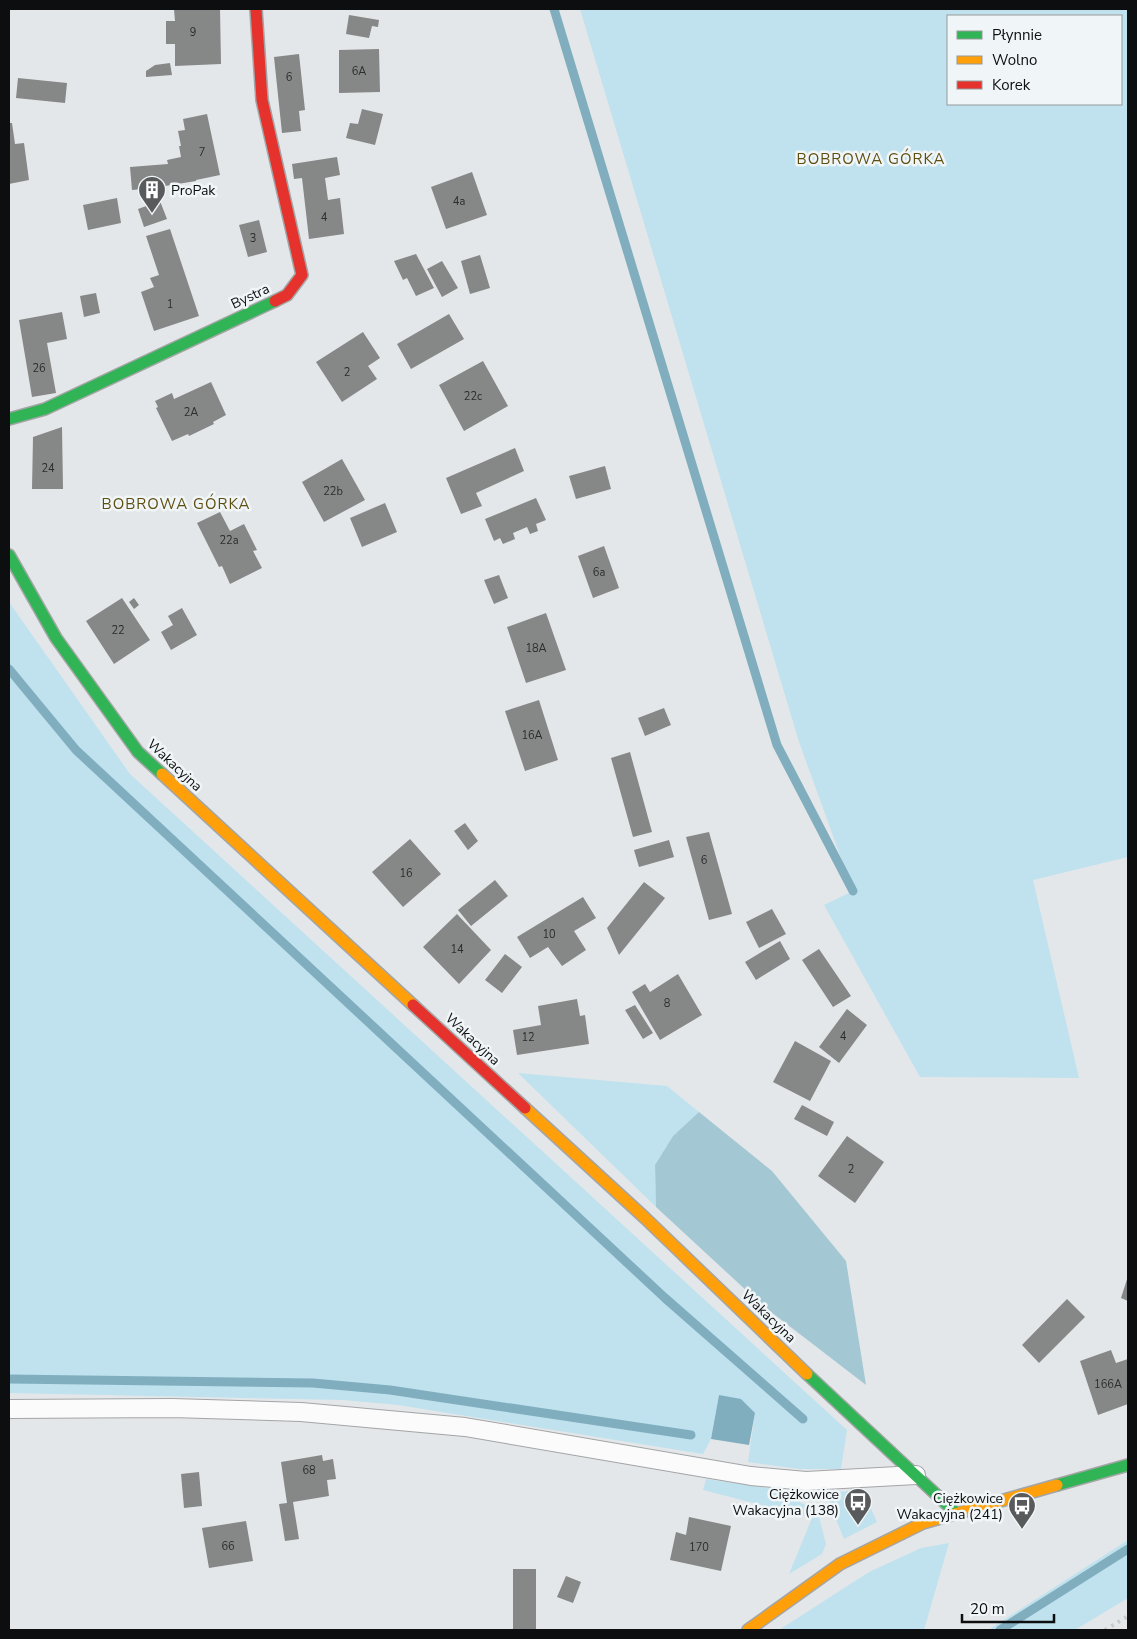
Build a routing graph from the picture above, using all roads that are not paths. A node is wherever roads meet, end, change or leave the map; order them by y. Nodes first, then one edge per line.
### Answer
1 (256, 9) edge
2 (9, 419) edge
3 (9, 555) edge
4 (9, 1409) edge
5 (1128, 1464) edge
6 (916, 1475) junction
7 (956, 1513) junction
8 (748, 1630) edge

1 - 2 street, Bystra
3 - 6 street, Wakacyjna
4 - 6 lane
5 - 7 street
6 - 7 street, Wakacyjna
7 - 8 street

